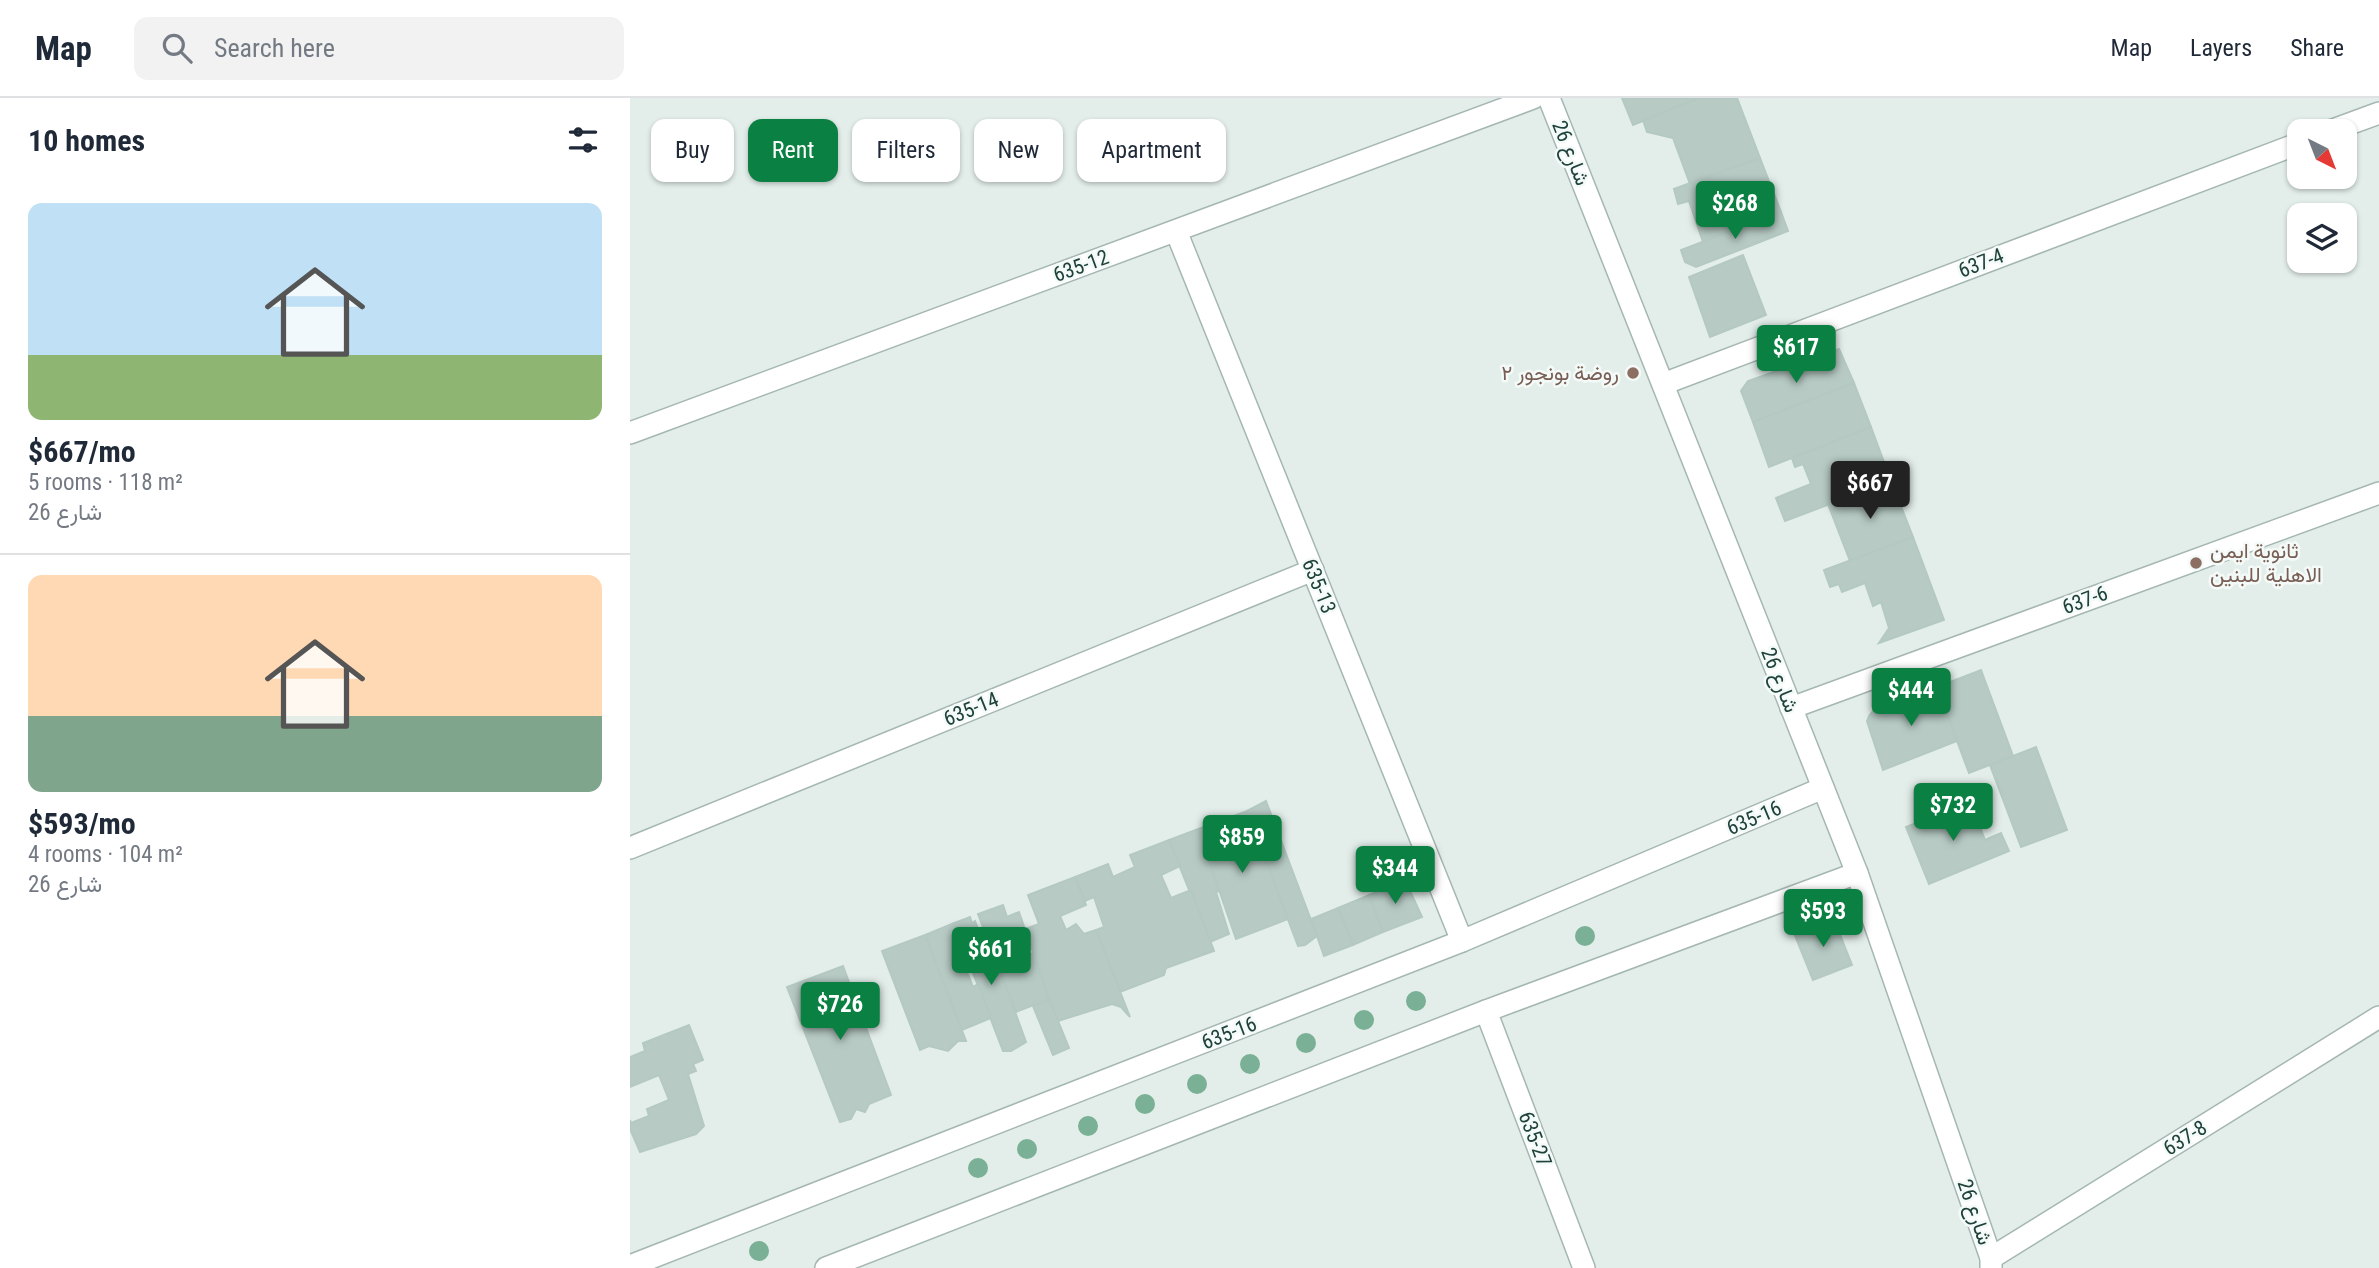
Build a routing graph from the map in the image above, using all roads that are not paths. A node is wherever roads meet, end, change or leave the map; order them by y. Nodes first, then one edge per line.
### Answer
1 (1532, 98) edge
2 (1549, 98) edge
3 (2379, 113) edge
4 (2357, 121) edge
5 (2287, 148) edge
6 (1176, 231) junction
7 (1663, 384) junction
8 (630, 433) edge
9 (2378, 497) edge
10 (1313, 569) junction
11 (1791, 708) junction
12 (1823, 788) junction
13 (630, 848) edge
14 (1857, 873) junction
15 (1462, 942) junction
16 (1486, 1011) junction
17 (2379, 1017) edge
18 (1991, 1263) edge
19 (630, 1266) edge
20 (826, 1268) edge
21 (1584, 1268) edge

1 - 6 street, 635-12
2 - 7 street, شارع 26
3 - 4 street
5 - 7 street, 637-4
6 - 8 street, 635-12
6 - 10 street, 635-13
7 - 11 street, شارع 26
9 - 11 street, 637-6
10 - 13 street, 635-14
10 - 15 street, 635-13
11 - 12 street, شارع 26
12 - 14 street, شارع 26
12 - 15 street, 635-16
14 - 16 street
14 - 18 street, شارع 26
15 - 19 street, 635-16
16 - 20 street
16 - 21 street, 635-27
17 - 18 street, 637-8

